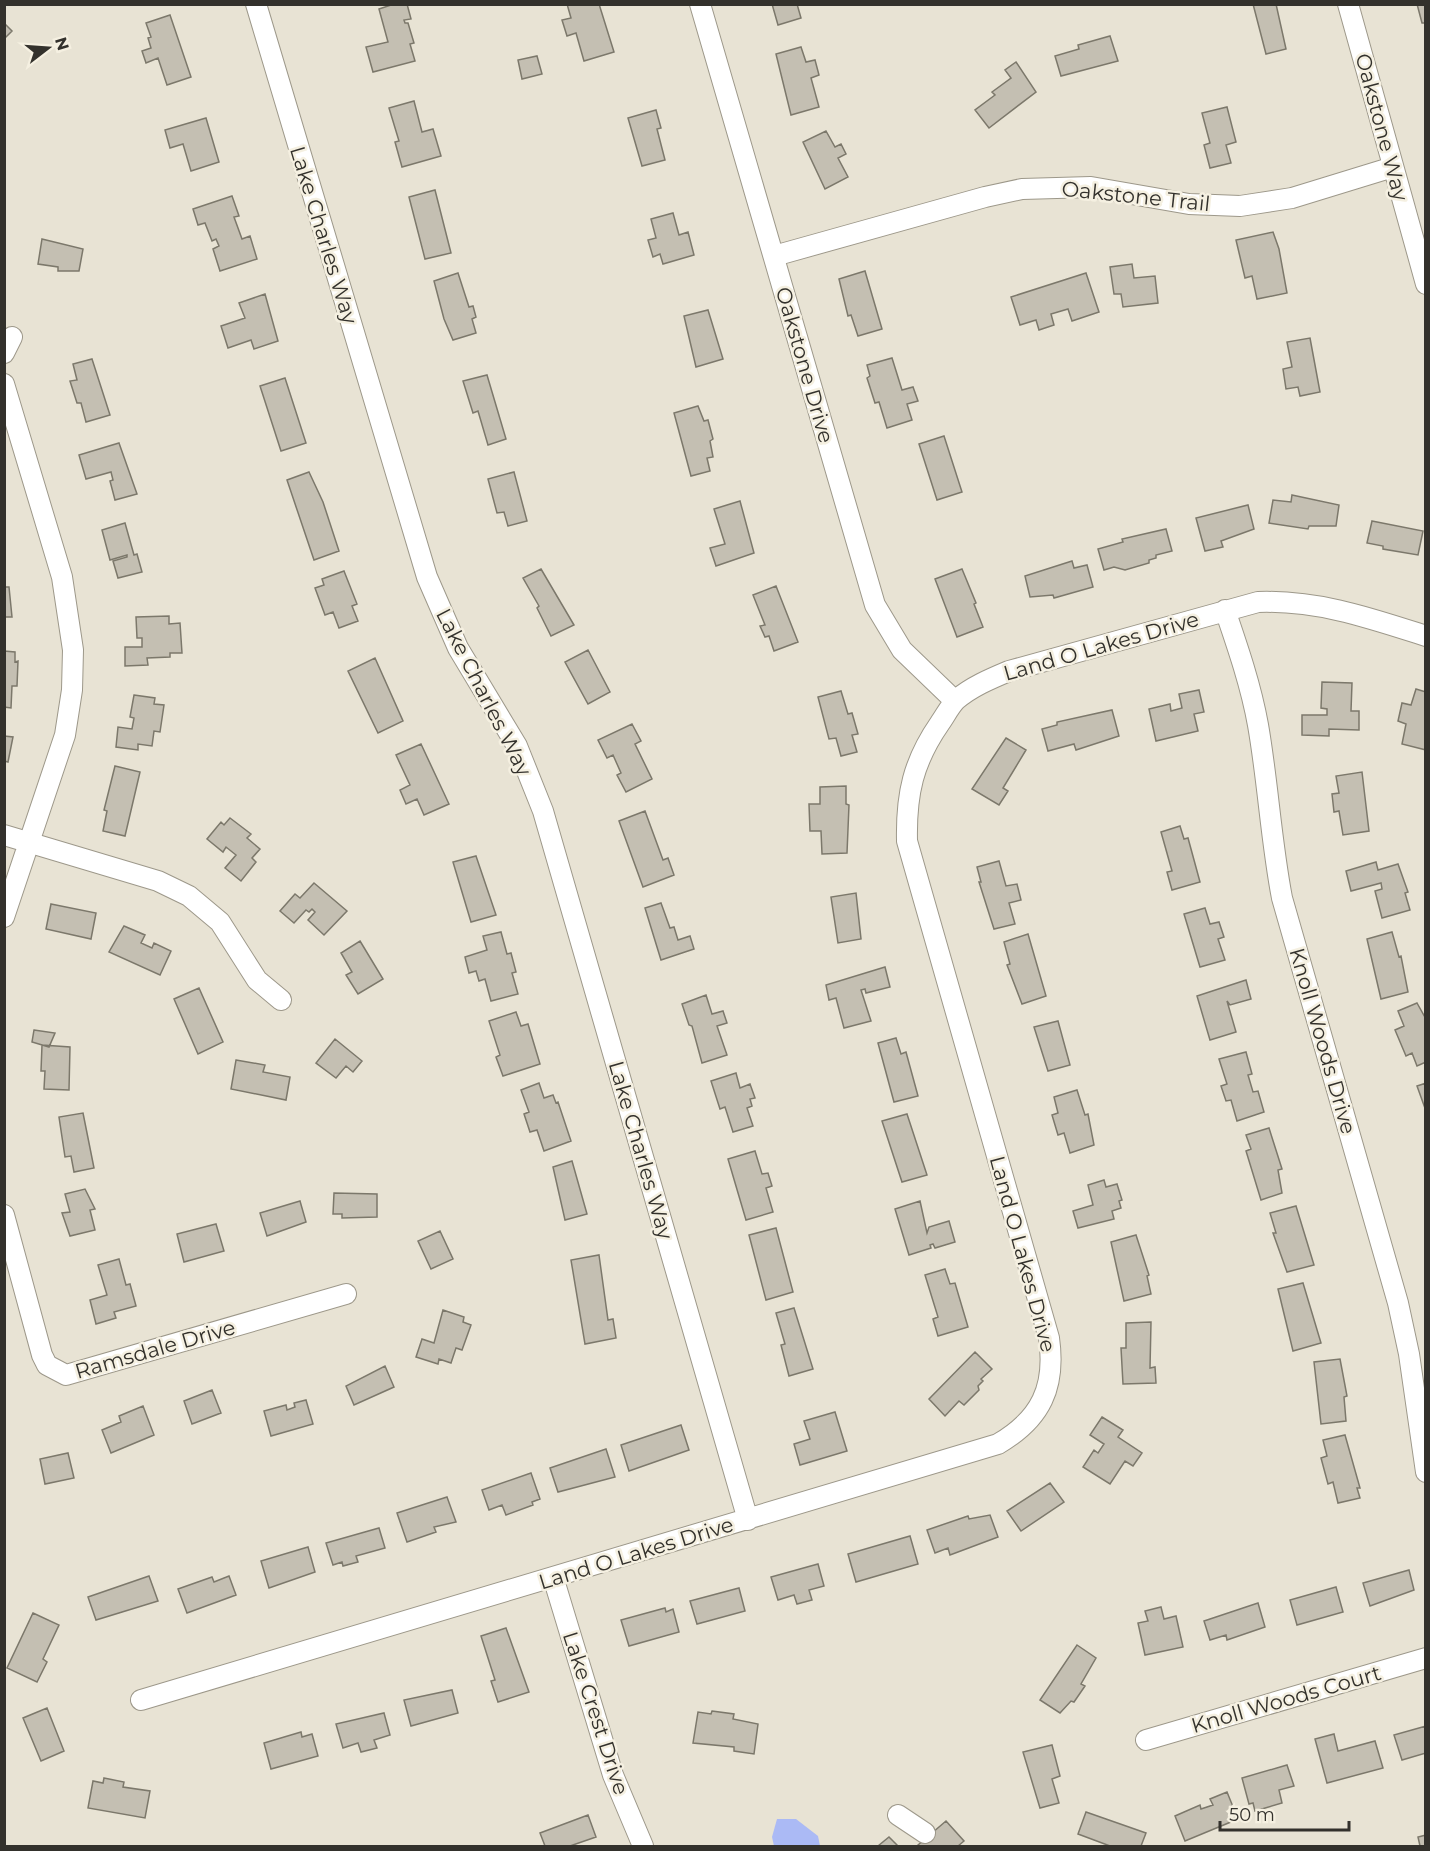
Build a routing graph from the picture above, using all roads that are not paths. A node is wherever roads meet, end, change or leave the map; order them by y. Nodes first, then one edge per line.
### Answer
1 (256, 4) edge
2 (700, 4) edge
3 (1348, 4) edge
4 (1393, 167) junction
5 (774, 256) junction
6 (1425, 284) edge
7 (4, 384) edge
8 (1225, 610) junction
9 (1425, 636) edge
10 (955, 701) junction
11 (4, 835) edge
12 (30, 842) junction
13 (4, 917) edge
14 (281, 1000) dead end
15 (4, 1215) edge
16 (346, 1294) dead end
17 (1425, 1472) edge
18 (748, 1520) junction
19 (553, 1577) junction
20 (1425, 1658) edge
21 (141, 1700) dead end
22 (1146, 1740) dead end
23 (898, 1815) dead end
24 (925, 1833) dead end
25 (643, 1846) edge

1 - 18 street, Lake Charles Way
2 - 5 street, Oakstone Drive
3 - 4 street, Oakstone Way
4 - 5 street, Oakstone Trail
4 - 6 street, Oakstone Way
5 - 10 street, Oakstone Drive
7 - 12 street
8 - 9 street, Land O Lakes Drive
8 - 10 street, Land O Lakes Drive
8 - 17 street, Knoll Woods Drive
10 - 18 street, Land O Lakes Drive
11 - 12 street
12 - 13 street
12 - 14 street
15 - 16 street, Ramsdale Drive
18 - 19 street, Land O Lakes Drive
19 - 21 street, Land O Lakes Drive
19 - 25 street, Lake Crest Drive
20 - 22 street, Knoll Woods Court
23 - 24 street

